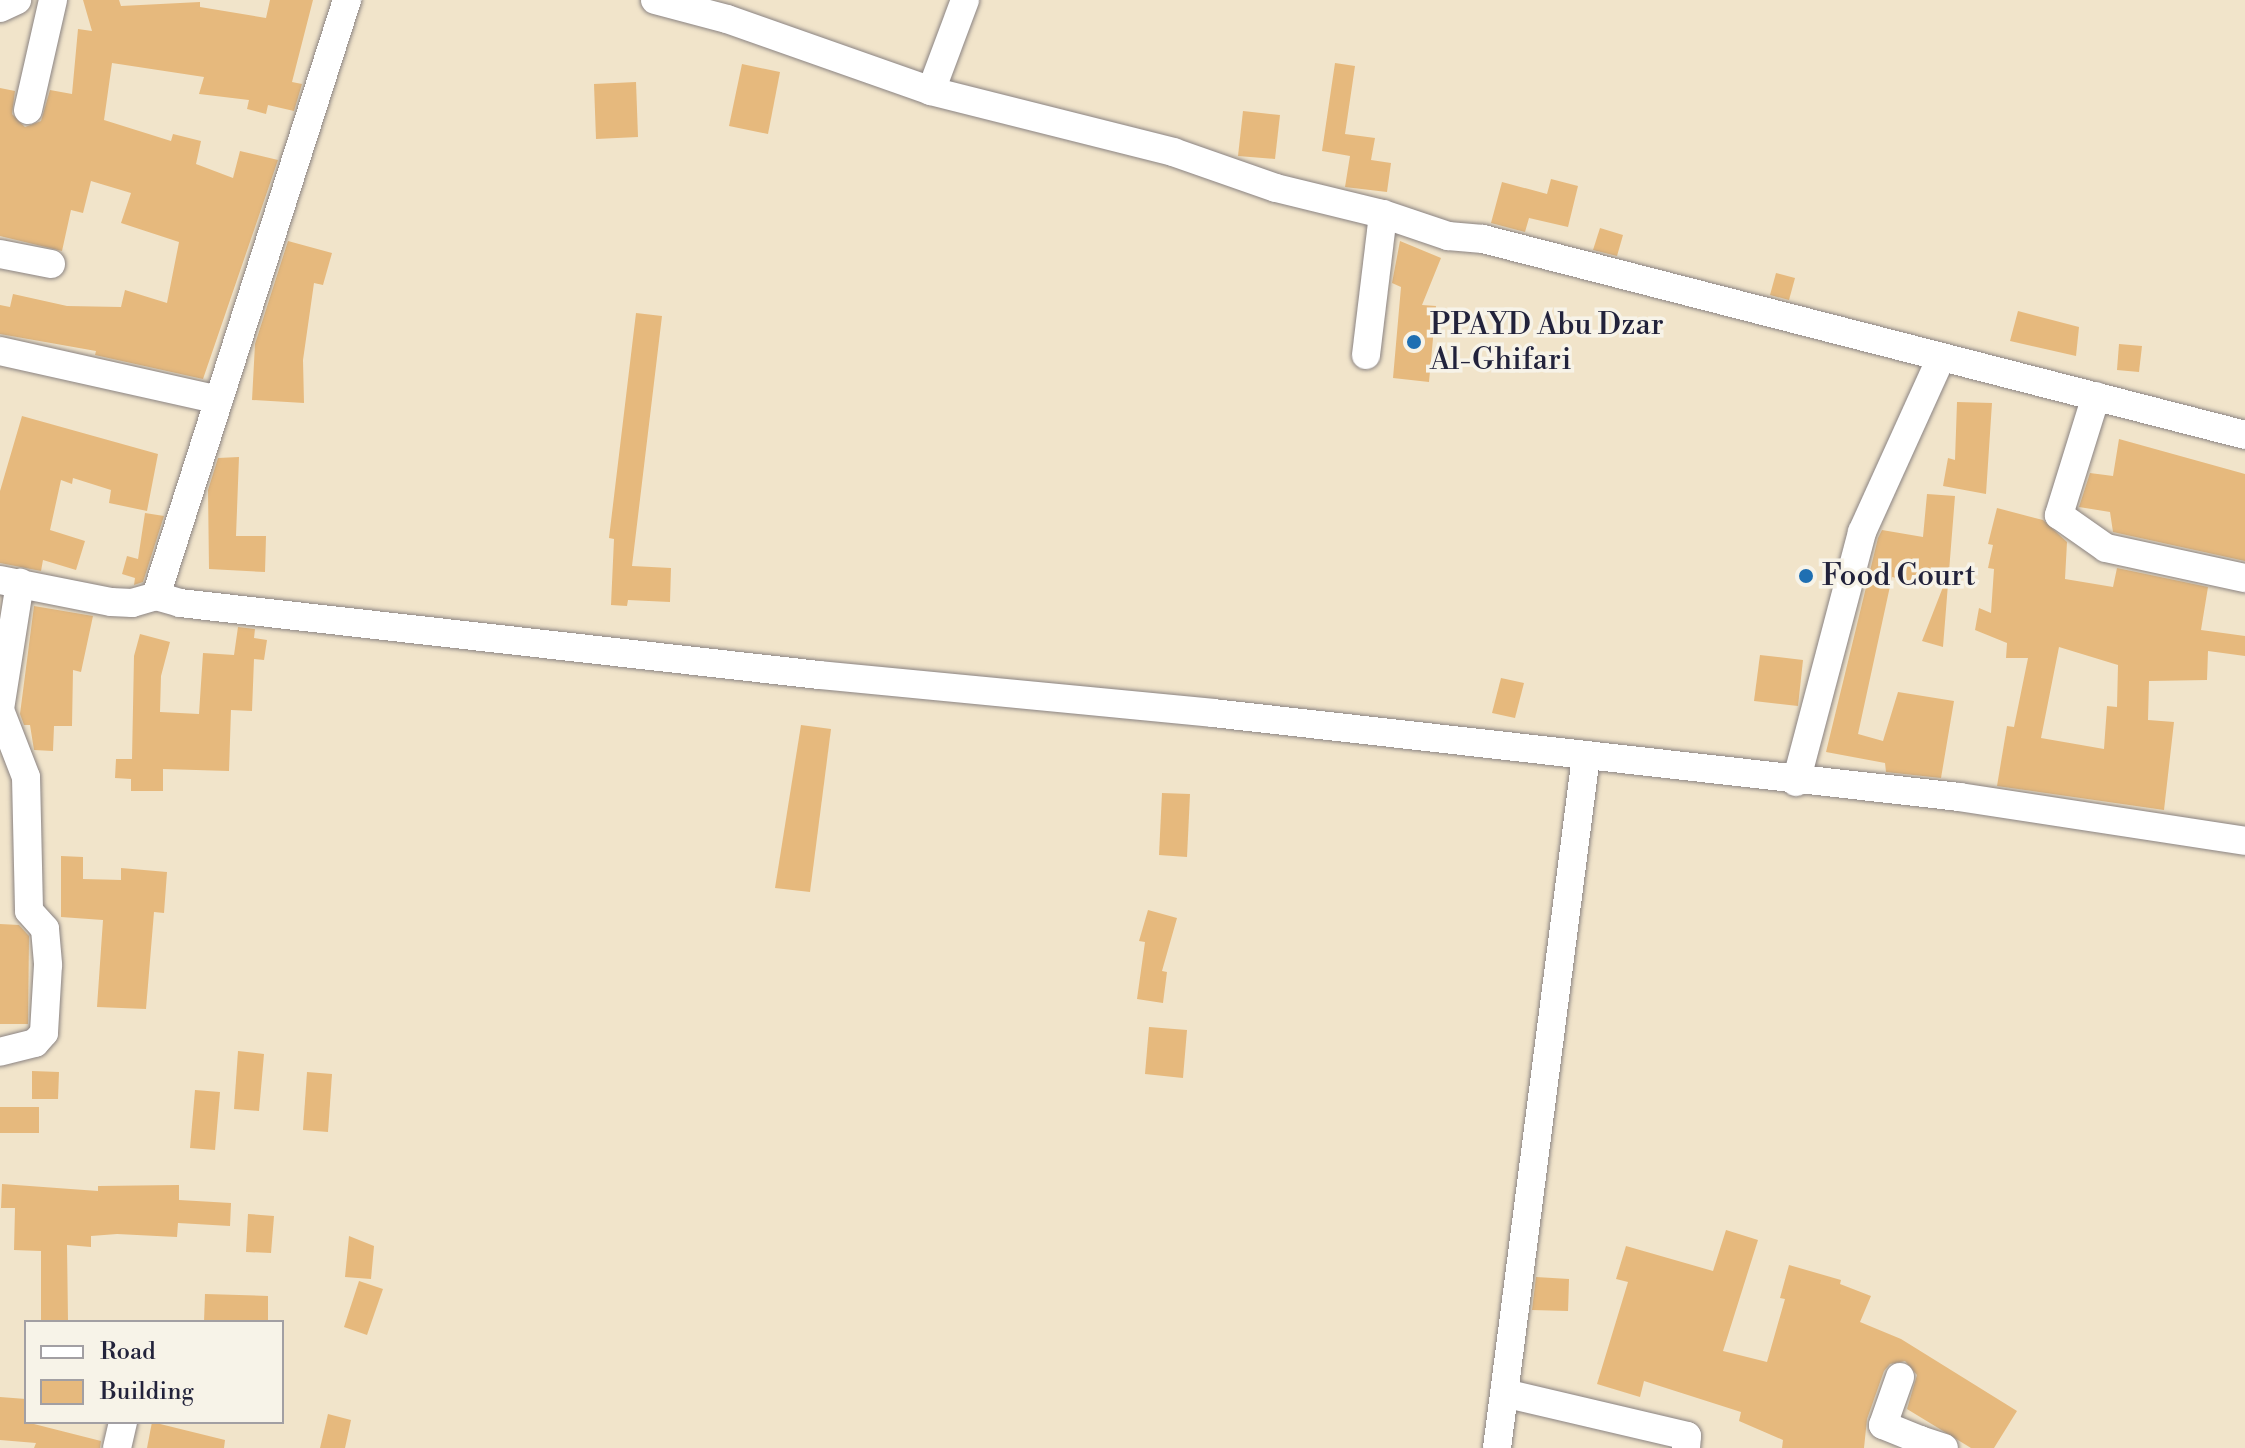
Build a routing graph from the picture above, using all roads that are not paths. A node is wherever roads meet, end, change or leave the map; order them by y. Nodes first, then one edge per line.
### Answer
1 (17, 0) edge
2 (53, 0) edge
3 (347, 0) edge
4 (655, 0) edge
5 (965, 0) edge
6 (0, 8) edge
7 (931, 91) junction
8 (28, 110) dead end
9 (1383, 214) junction
10 (0, 254) edge
11 (51, 264) dead end
12 (0, 351) edge
13 (1366, 355) dead end
14 (1941, 358) junction
15 (219, 400) junction
16 (2094, 400) junction
17 (2245, 435) edge
18 (2245, 578) edge
19 (10, 582) edge
20 (156, 596) junction
21 (0, 710) edge
22 (1586, 756) junction
23 (1796, 782) junction
24 (2245, 841) edge
25 (0, 1052) edge
26 (1900, 1377) dead end
27 (1504, 1393) junction
28 (123, 1424) edge
29 (1928, 1445) edge
30 (117, 1448) edge
31 (1497, 1448) edge
32 (1686, 1448) edge

1 - 6 street
2 - 8 street
3 - 15 street
4 - 7 street
5 - 7 street
7 - 9 street
9 - 13 street
9 - 14 street
10 - 11 street
12 - 15 street
14 - 16 street
14 - 23 street
15 - 20 street
16 - 17 street
16 - 18 street
19 - 20 street
19 - 21 street
20 - 22 street
21 - 25 street
22 - 23 street
22 - 27 street
23 - 24 street
26 - 29 street
27 - 31 street
27 - 32 street
28 - 30 street

